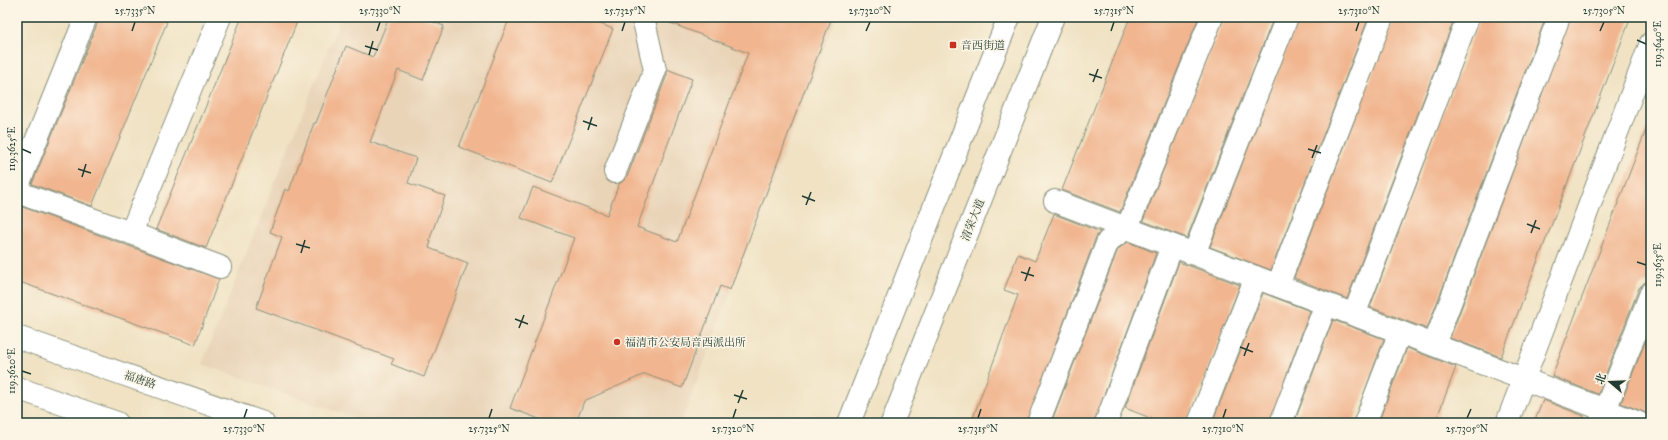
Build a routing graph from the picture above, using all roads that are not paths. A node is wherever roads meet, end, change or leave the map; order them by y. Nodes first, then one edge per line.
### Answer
1 (86, 17) edge
2 (220, 17) edge
3 (643, 17) edge
4 (1009, 17) edge
5 (1053, 17) edge
6 (1212, 17) edge
7 (1287, 17) edge
8 (1382, 17) edge
9 (1468, 17) edge
10 (1558, 17) edge
11 (1651, 43) edge
12 (615, 172) dead end
13 (17, 188) edge
14 (17, 192) edge
15 (1055, 201) dead end
16 (1127, 228) junction
17 (131, 233) junction
18 (1172, 246) junction
19 (1194, 254) junction
20 (220, 267) dead end
21 (1256, 277) junction
22 (1278, 285) junction
23 (1651, 293) edge
24 (1326, 304) junction
25 (1354, 315) junction
26 (1400, 332) junction
27 (17, 337) edge
28 (1434, 345) junction
29 (1524, 380) junction
30 (17, 388) edge
31 (1603, 416) edge
32 (117, 423) edge
33 (263, 423) edge
34 (849, 423) edge
35 (892, 423) edge
36 (1038, 423) edge
37 (1106, 423) edge
38 (1198, 423) edge
39 (1281, 423) edge
40 (1365, 423) edge
41 (1507, 423) edge
42 (1640, 423) edge

1 - 13 street
2 - 17 street
3 - 12 street
4 - 34 street
5 - 35 street, 清荣大道
6 - 16 street
7 - 19 street
8 - 22 street
9 - 25 street
10 - 28 street
11 - 29 street
14 - 17 street
15 - 16 street
16 - 18 street
16 - 36 street
17 - 20 street
18 - 19 street
18 - 37 street
19 - 21 street
21 - 22 street
21 - 38 street
22 - 24 street
23 - 31 street
24 - 25 street
24 - 39 street
25 - 26 street
26 - 28 street
26 - 40 street
27 - 33 street, 福唐路
28 - 29 street
29 - 31 street
29 - 41 street
30 - 32 street
31 - 42 street

